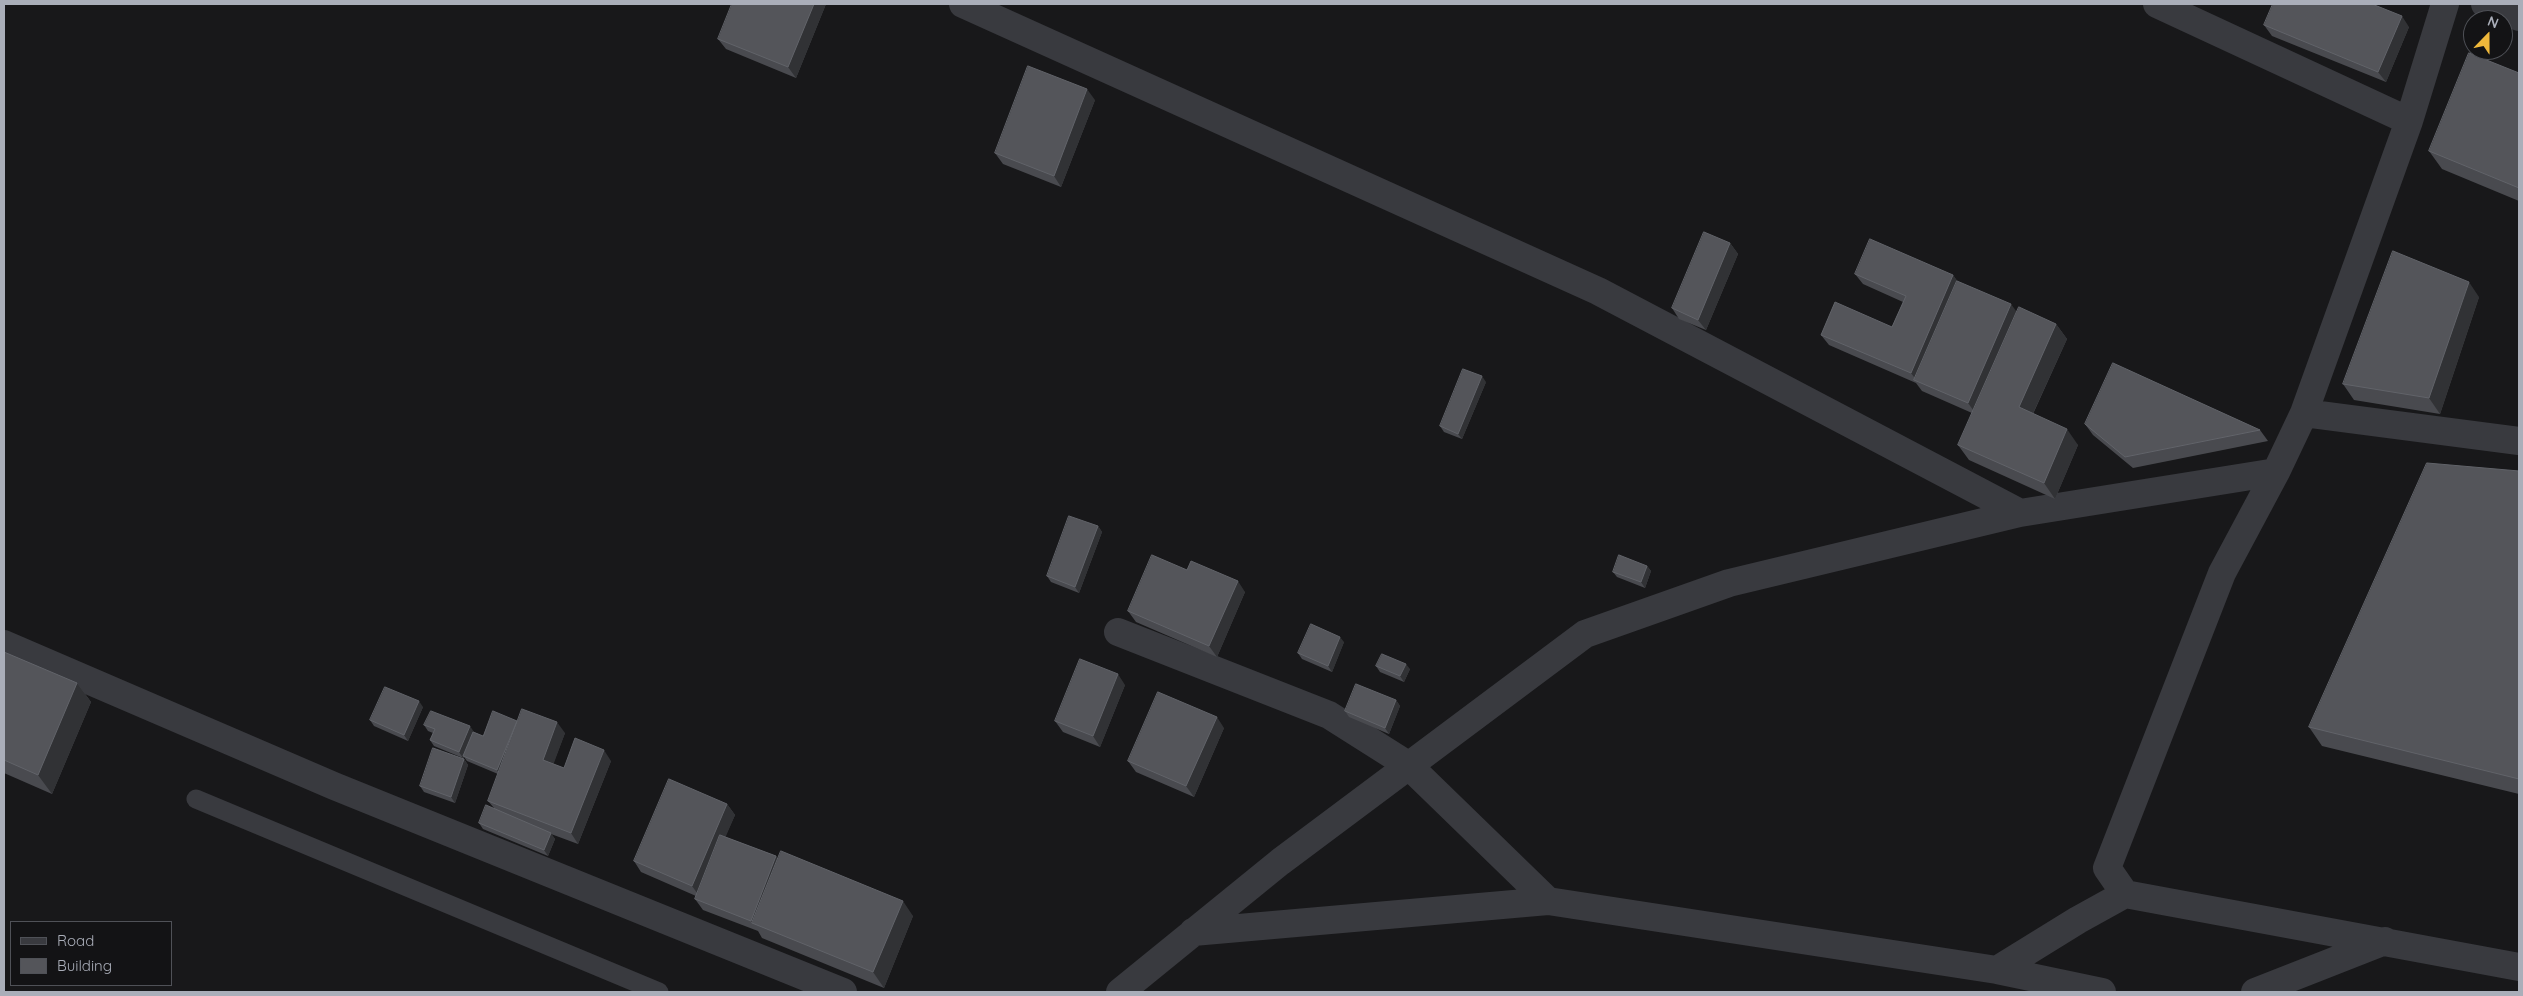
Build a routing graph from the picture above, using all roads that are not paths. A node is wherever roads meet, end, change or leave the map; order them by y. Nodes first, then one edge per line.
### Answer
1 (963, 4) edge
2 (2157, 4) edge
3 (2445, 4) edge
4 (2485, 4) edge
5 (2519, 17) edge
6 (2409, 121) junction
7 (2304, 413) junction
8 (2519, 441) edge
9 (2276, 472) junction
10 (2020, 514) junction
11 (1118, 632) dead end
12 (4, 644) edge
13 (1408, 765) junction
14 (196, 799) dead end
15 (2125, 894) junction
16 (1548, 901) junction
17 (1194, 932) junction
18 (2385, 941) junction
19 (2519, 967) edge
20 (1997, 970) junction
21 (659, 992) edge
22 (844, 992) edge
23 (1120, 992) edge
24 (2102, 992) edge
25 (2255, 992) edge

1 - 10 street
2 - 6 street
3 - 6 street
4 - 5 street
6 - 7 street
7 - 8 street
7 - 9 street
9 - 10 street
9 - 15 street
10 - 13 street
11 - 13 street
12 - 22 street
13 - 16 street
13 - 17 street
14 - 21 lane
15 - 18 street
15 - 20 street
16 - 17 street
16 - 20 street
17 - 23 street
18 - 19 street
18 - 25 street
20 - 24 street

